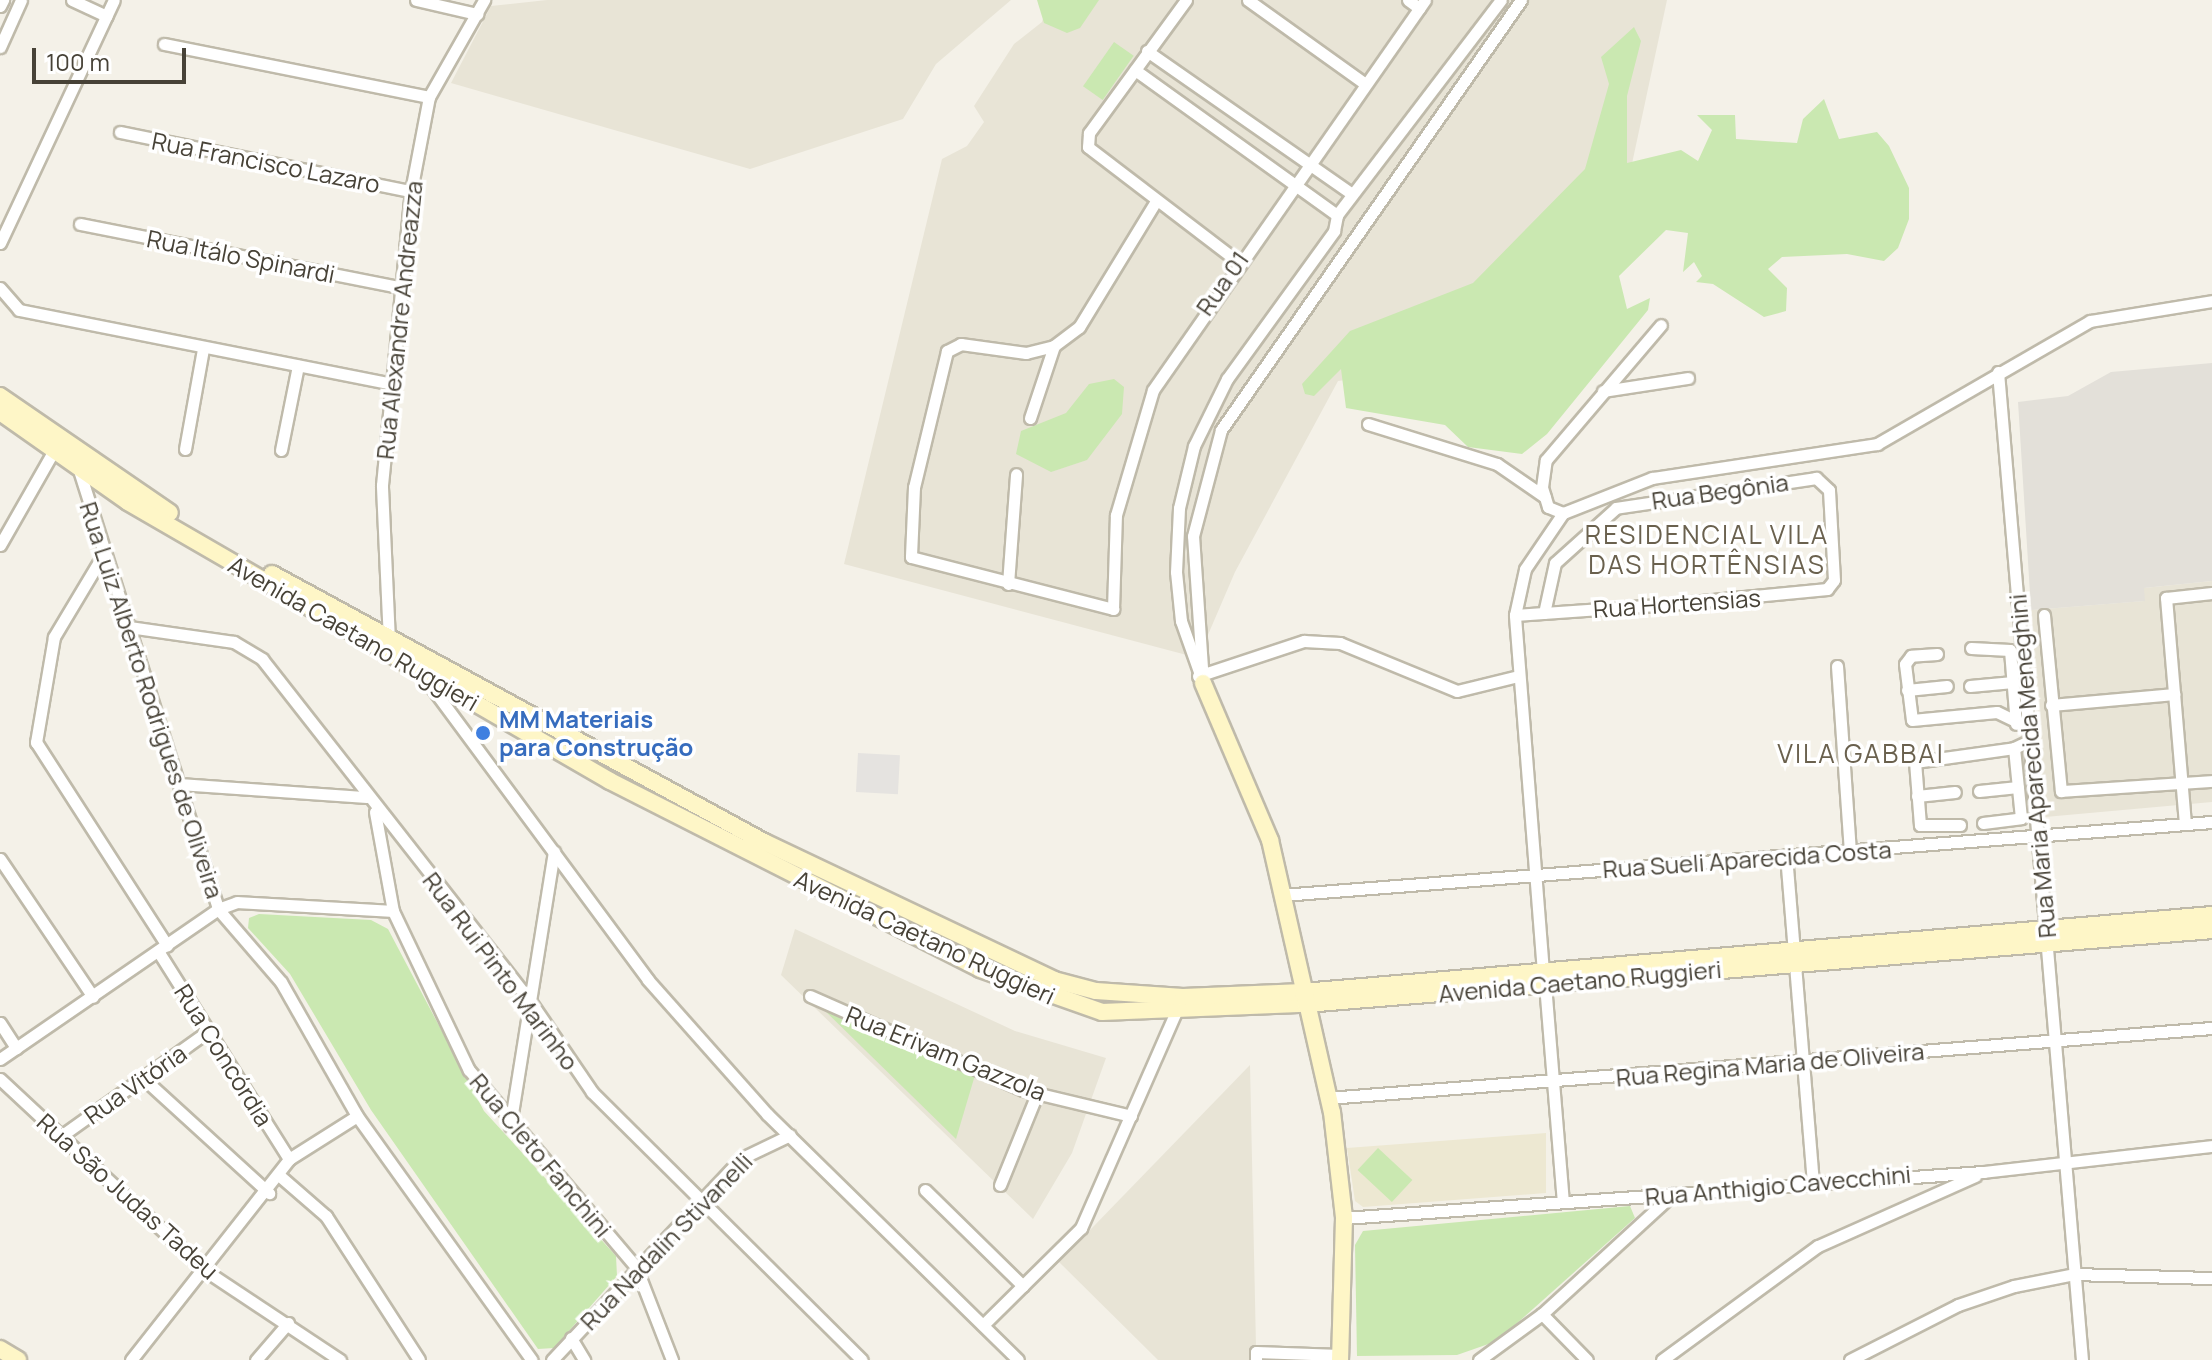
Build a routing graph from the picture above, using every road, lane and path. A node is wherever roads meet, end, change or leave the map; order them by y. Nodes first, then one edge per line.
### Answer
1 (3, 0) edge
2 (21, 0) edge
3 (72, 0) edge
4 (114, 0) edge
5 (416, 0) edge
6 (484, 0) edge
7 (1186, 0) edge
8 (1248, 0) edge
9 (1408, 0) edge
10 (1501, 0) edge
11 (1521, 0) edge
12 (1422, 4) edge
13 (0, 6) edge
14 (477, 14) junction
15 (106, 16) junction
16 (164, 44) dead end
17 (0, 47) edge
18 (1147, 51) junction
19 (1135, 70) junction
20 (1364, 83) junction
21 (429, 97) junction
22 (120, 132) dead end
23 (1305, 167) junction
24 (1294, 182) junction
25 (411, 191) junction
26 (1357, 191) junction
27 (1381, 197) junction
28 (1156, 201) junction
29 (1337, 215) junction
30 (80, 224) dead end
31 (1334, 231) junction
32 (0, 243) edge
33 (1349, 244) junction
34 (1237, 261) junction
35 (0, 288) edge
36 (403, 288) junction
37 (2212, 301) edge
38 (1661, 325) dead end
39 (1054, 346) junction
40 (203, 349) junction
41 (298, 366) junction
42 (1998, 372) junction
43 (1688, 378) dead end
44 (392, 384) junction
45 (1602, 391) junction
46 (0, 396) edge
47 (0, 412) edge
48 (1030, 418) dead end
49 (1368, 424) dead end
50 (185, 449) dead end
51 (281, 450) dead end
52 (53, 452) junction
53 (79, 470) junction
54 (1016, 474) dead end
55 (1816, 478) joint
56 (1545, 497) junction
57 (1563, 513) junction
58 (0, 545) edge
59 (103, 555) junction
60 (1008, 584) junction
61 (2212, 593) edge
62 (1544, 613) junction
63 (1515, 615) junction
64 (2044, 615) dead end
65 (129, 627) junction
66 (389, 648) junction
67 (1971, 648) dead end
68 (1937, 654) dead end
69 (1837, 666) dead end
70 (420, 672) junction
71 (455, 673) junction
72 (1518, 676) junction
73 (1202, 677) junction
74 (2013, 682) junction
75 (1947, 686) dead end
76 (1970, 686) dead end
77 (1907, 690) junction
78 (453, 691) junction
79 (2175, 694) junction
80 (2051, 705) junction
81 (460, 718) junction
82 (2022, 726) junction
83 (2029, 741) junction
84 (2014, 748) junction
85 (2212, 781) edge
86 (179, 784) junction
87 (2182, 784) junction
88 (2018, 787) junction
89 (1979, 791) dead end
90 (1955, 792) dead end
91 (1917, 796) junction
92 (367, 797) junction
93 (375, 809) junction
94 (2212, 822) edge
95 (1983, 823) dead end
96 (2185, 824) junction
97 (1960, 825) dead end
98 (2037, 837) junction
99 (1850, 850) junction
100 (554, 851) junction
101 (1786, 855) junction
102 (0, 859) edge
103 (1535, 875) junction
104 (1282, 895) junction
105 (218, 909) junction
106 (393, 911) junction
107 (2212, 915) edge
108 (2212, 930) edge
109 (2046, 936) junction
110 (162, 948) junction
111 (1793, 958) junction
112 (1544, 978) junction
113 (810, 996) dead end
114 (93, 997) junction
115 (1304, 998) junction
116 (530, 1001) junction
117 (1179, 1005) junction
118 (0, 1023) edge
119 (2212, 1028) edge
120 (208, 1031) junction
121 (2055, 1041) junction
122 (16, 1048) junction
123 (0, 1059) edge
124 (1802, 1061) junction
125 (143, 1078) junction
126 (0, 1079) edge
127 (1553, 1083) junction
128 (1037, 1094) junction
129 (1328, 1098) junction
130 (357, 1116) junction
131 (1131, 1116) junction
132 (510, 1126) junction
133 (790, 1135) junction
134 (61, 1136) junction
135 (2212, 1146) edge
136 (289, 1159) junction
137 (2065, 1160) junction
138 (1983, 1172) junction
139 (281, 1177) junction
140 (1813, 1180) junction
141 (1000, 1185) dead end
142 (925, 1190) dead end
143 (269, 1193) junction
144 (1673, 1194) junction
145 (701, 1200) junction
146 (1563, 1201) junction
147 (1344, 1218) junction
148 (636, 1267) junction
149 (206, 1271) junction
150 (2074, 1274) junction
151 (2212, 1278) edge
152 (1023, 1286) junction
153 (1542, 1314) junction
154 (288, 1323) junction
155 (983, 1325) junction
156 (571, 1338) junction
157 (0, 1349) edge
158 (1256, 1356) edge
159 (1340, 1357) edge
160 (18, 1360) edge
161 (131, 1360) edge
162 (256, 1360) edge
163 (340, 1360) edge
164 (419, 1360) edge
165 (532, 1360) edge
166 (552, 1360) edge
167 (584, 1360) edge
168 (672, 1360) edge
169 (862, 1360) edge
170 (1018, 1360) edge
171 (1479, 1360) edge
172 (1587, 1360) edge
173 (1662, 1360) edge
174 (1850, 1360) edge
175 (2082, 1360) edge

1 - 13 street
2 - 17 street
3 - 15 street
4 - 15 street
5 - 14 street
6 - 14 street, Rua Alexandre Andreazza
7 - 18 street
8 - 20 street
9 - 12 street
10 - 26 street
11 - 27 street
12 - 20 street, Rua 01
14 - 21 street, Rua Alexandre Andreazza
15 - 32 street
16 - 21 street
18 - 19 street
18 - 23 street
19 - 24 street
19 - 28 street
20 - 23 street, Rua 01
21 - 25 street, Rua Alexandre Andreazza
22 - 25 street, Rua Francisco Lazaro
23 - 24 street, Rua 01
23 - 26 street
24 - 29 street
24 - 34 street, Rua 01
25 - 36 street, Rua Alexandre Andreazza
26 - 27 street
26 - 29 street
27 - 33 street
28 - 34 street
28 - 39 street
29 - 31 street
30 - 36 street, Rua Itálo Spinardi
31 - 33 street
31 - 73 street
33 - 73 street
34 - 60 street, Rua 01
35 - 40 street
36 - 44 street, Rua Alexandre Andreazza
37 - 42 street
38 - 45 street
39 - 48 street
39 - 60 street
40 - 41 street
40 - 50 street
41 - 44 street
41 - 51 street
42 - 57 street
42 - 82 street, Rua Maria Aparecida Meneghini
43 - 45 street
44 - 66 street, Rua Alexandre Andreazza
45 - 56 street
46 - 66 main road, Avenida Caetano Ruggieri
47 - 52 main road, Avenida Caetano Ruggieri
49 - 56 street
52 - 53 main road, Avenida Caetano Ruggieri
52 - 58 street
53 - 59 street, Rua Luiz Alberto Rodrigues de Oliveira
53 - 66 main road, Avenida Caetano Ruggieri
54 - 60 street
55 - 62 street, Rua Begônia
55 - 62 street, Rua Hortensias
56 - 57 street
57 - 63 street
59 - 65 street, Rua Luiz Alberto Rodrigues de Oliveira
59 - 110 street, Rua Concórdia
61 - 79 street
62 - 63 street, Rua Hortensias
63 - 72 street
64 - 80 street
65 - 86 street, Rua Luiz Alberto Rodrigues de Oliveira
65 - 92 street, Rua Rui Pinto Marinho
66 - 70 main road, Avenida Caetano Ruggieri
66 - 71 main road, Avenida Caetano Ruggieri
67 - 74 street
68 - 77 street
69 - 99 street
70 - 78 main road, Avenida Caetano Ruggieri
70 - 81 street
71 - 78 street
71 - 117 main road, Avenida Caetano Ruggieri
72 - 73 street
72 - 103 street
73 - 104 main road
74 - 76 street
74 - 82 street
75 - 77 street
77 - 82 street
78 - 81 street
78 - 117 main road, Avenida Caetano Ruggieri
79 - 80 street
79 - 87 street
80 - 87 street
81 - 100 street
82 - 83 street, Rua Maria Aparecida Meneghini
83 - 84 street
83 - 98 street, Rua Maria Aparecida Meneghini
84 - 88 street
84 - 91 street
85 - 87 street
86 - 92 street
86 - 105 street, Rua Luiz Alberto Rodrigues de Oliveira
87 - 96 street
88 - 89 street
88 - 95 street
90 - 91 street
91 - 97 street
92 - 93 street, Rua Rui Pinto Marinho
93 - 106 street, Rua Cleto Fanchini
93 - 116 street, Rua Rui Pinto Marinho
94 - 96 street, Rua Sueli Aparecida Costa
96 - 98 street, Rua Sueli Aparecida Costa
98 - 99 street, Rua Sueli Aparecida Costa
98 - 109 street, Rua Maria Aparecida Meneghini
99 - 101 street, Rua Sueli Aparecida Costa
100 - 116 street
100 - 133 street
101 - 103 street, Rua Sueli Aparecida Costa
101 - 111 street
102 - 114 street
103 - 104 street, Rua Sueli Aparecida Costa
103 - 112 street
104 - 115 main road
105 - 106 street
105 - 110 street
105 - 130 street, Rua Luiz Alberto Rodrigues de Oliveira
106 - 132 street, Rua Cleto Fanchini
107 - 109 main road, Avenida Caetano Ruggieri
108 - 109 main road, Avenida Caetano Ruggieri
109 - 111 main road, Avenida Caetano Ruggieri
109 - 121 street, Rua Maria Aparecida Meneghini
110 - 114 street
110 - 120 street, Rua Concórdia
111 - 112 main road, Avenida Caetano Ruggieri
111 - 124 street
112 - 115 main road, Avenida Caetano Ruggieri
112 - 127 street
113 - 128 street, Rua Erivam Gazzola
114 - 122 street
115 - 117 main road, Avenida Caetano Ruggieri
115 - 129 main road
116 - 132 street
116 - 145 street, Rua Rui Pinto Marinho
117 - 131 street
118 - 122 street
119 - 121 street, Rua Regina Maria de Oliveira
120 - 125 street, Rua Vitória
120 - 136 street, Rua Concórdia
121 - 124 street, Rua Regina Maria de Oliveira
121 - 137 street, Rua Maria Aparecida Meneghini
122 - 123 street
124 - 127 street, Rua Regina Maria de Oliveira
124 - 140 street
125 - 134 street, Rua Vitória
125 - 143 street
126 - 134 street, Rua São Judas Tadeu
127 - 129 street, Rua Regina Maria de Oliveira
127 - 146 street
128 - 131 street, Rua Erivam Gazzola
128 - 141 street
129 - 147 main road
130 - 136 street
130 - 165 street, Rua Luiz Alberto Rodrigues de Oliveira
131 - 152 street
132 - 148 street, Rua Cleto Fanchini
133 - 145 street, Rua Nadalin Stivanelli
133 - 155 street
134 - 149 street, Rua São Judas Tadeu
135 - 137 street, Rua Anthigio Cavecchini
136 - 139 street
137 - 138 street, Rua Anthigio Cavecchini
137 - 150 street, Rua Maria Aparecida Meneghini
138 - 140 street, Rua Anthigio Cavecchini
138 - 173 street
139 - 143 street
139 - 164 street
140 - 144 street, Rua Anthigio Cavecchini
142 - 152 street
143 - 149 street
144 - 146 street, Rua Anthigio Cavecchini
144 - 153 street
145 - 148 street, Rua Nadalin Stivanelli
145 - 169 street, Rua Rui Pinto Marinho
146 - 147 street, Rua Anthigio Cavecchini
147 - 159 main road
148 - 156 street, Rua Nadalin Stivanelli
148 - 168 street, Rua Cleto Fanchini
149 - 154 street, Rua São Judas Tadeu
149 - 161 street
150 - 151 street
150 - 174 street
150 - 175 street, Rua Maria Aparecida Meneghini
152 - 155 street
153 - 171 street
153 - 172 street
154 - 162 street
154 - 163 street, Rua São Judas Tadeu
155 - 170 street
156 - 166 street, Rua Nadalin Stivanelli
156 - 167 street
157 - 160 main road
158 - 159 street

